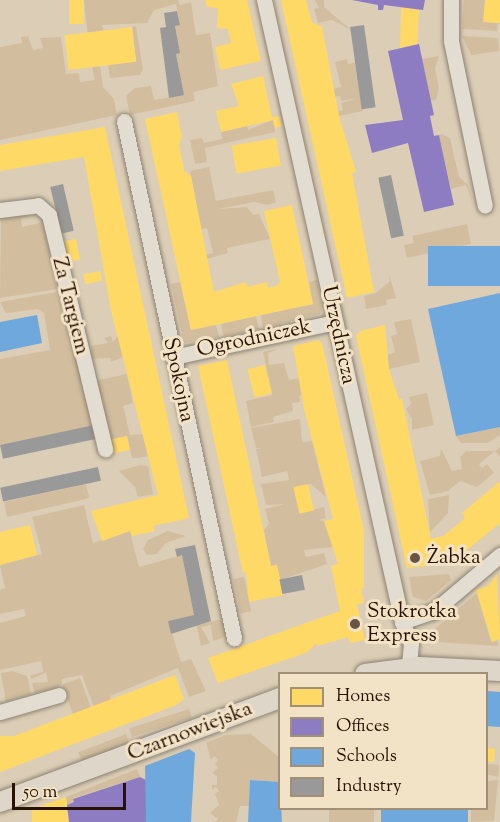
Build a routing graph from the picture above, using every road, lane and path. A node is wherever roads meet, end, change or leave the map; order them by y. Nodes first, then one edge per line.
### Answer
1 (264, 0) edge
2 (451, 0) edge
3 (124, 121) dead end
4 (485, 206) dead end
5 (0, 210) edge
6 (335, 322) junction
7 (173, 357) junction
8 (105, 449) dead end
9 (500, 555) edge
10 (402, 622) junction
11 (234, 638) dead end
12 (409, 668) junction
13 (500, 671) edge
14 (380, 672) edge
15 (59, 695) dead end
16 (278, 698) edge
17 (0, 712) edge
18 (0, 802) edge

1 - 6 street, Urzędnicza
2 - 4 street
3 - 7 street, Spokojna
5 - 8 street, Za Targiem
6 - 7 street, Ogrodniczek
6 - 10 street, Urzędnicza
7 - 11 street, Spokojna
9 - 10 street
10 - 12 street, Urzędnicza
12 - 13 main road
12 - 14 main road
15 - 17 street
16 - 18 main road, Czarnowiejska

